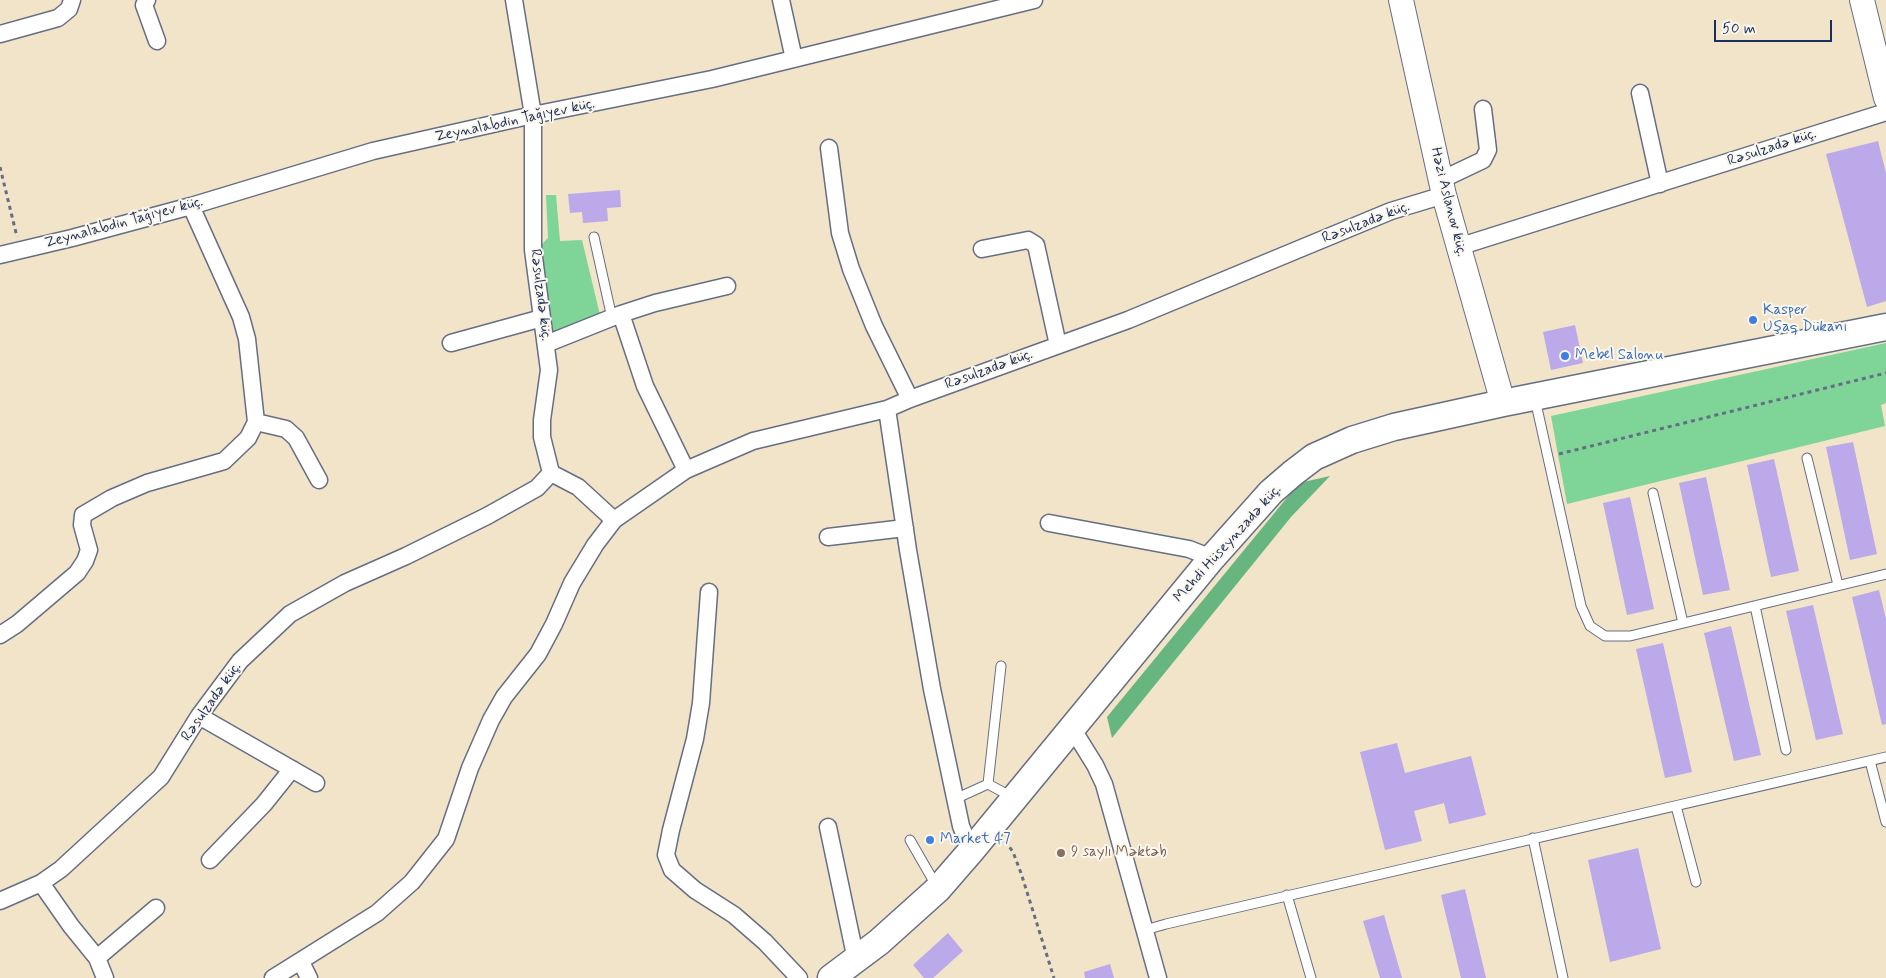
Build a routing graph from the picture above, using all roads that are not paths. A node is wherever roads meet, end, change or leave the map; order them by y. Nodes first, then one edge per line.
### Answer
1 (72, 0) edge
2 (146, 0) edge
3 (514, 0) edge
4 (781, 0) edge
5 (1034, 0) edge
6 (1401, 0) edge
7 (1862, 0) edge
8 (986, 6) edge
9 (0, 34) edge
10 (157, 41) dead end
11 (794, 59) junction
12 (1640, 93) dead end
13 (1886, 98) edge
14 (1483, 109) dead end
15 (1886, 112) edge
16 (533, 116) junction
17 (829, 148) dead end
18 (1660, 184) junction
19 (1442, 188) junction
20 (191, 206) junction
21 (594, 237) dead end
22 (1458, 247) junction
23 (982, 249) dead end
24 (0, 255) edge
25 (727, 286) dead end
26 (616, 316) junction
27 (542, 318) junction
28 (1886, 327) edge
29 (451, 343) dead end
30 (546, 344) junction
31 (1058, 345) junction
32 (1535, 396) junction
33 (910, 399) junction
34 (1503, 402) junction
35 (887, 409) junction
36 (256, 422) junction
37 (1807, 458) dead end
38 (686, 470) junction
39 (551, 473) junction
40 (319, 480) dead end
41 (1653, 493) dead end
42 (614, 520) junction
43 (1049, 523) dead end
44 (905, 528) junction
45 (828, 537) dead end
46 (1212, 558) junction
47 (1886, 574) edge
48 (1838, 585) junction
49 (709, 592) dead end
50 (1755, 606) junction
51 (1683, 623) junction
52 (0, 636) edge
53 (1001, 666) dead end
54 (199, 716) junction
55 (1072, 728) junction
56 (1786, 750) dead end
57 (1886, 757) edge
58 (1870, 760) junction
59 (292, 769) junction
60 (316, 783) dead end
61 (988, 784) junction
62 (955, 798) junction
63 (1014, 798) junction
64 (1676, 806) junction
65 (1886, 822) edge
66 (828, 827) dead end
67 (1533, 838) junction
68 (910, 840) dead end
69 (971, 851) junction
70 (210, 860) dead end
71 (1696, 882) dead end
72 (41, 883) junction
73 (938, 889) junction
74 (1287, 896) junction
75 (0, 901) edge
76 (156, 908) dead end
77 (1145, 930) junction
78 (97, 958) junction
79 (856, 960) junction
80 (301, 962) junction
81 (105, 978) edge
82 (273, 978) edge
83 (309, 978) edge
84 (799, 978) edge
85 (831, 978) edge
86 (1158, 978) edge
87 (1311, 978) edge
88 (1563, 978) edge

1 - 9 street
2 - 10 street
3 - 16 street, Rəsulzadə küç.
4 - 11 street
5 - 8 street, Zeynalabdin Tağıyev küç.
6 - 19 main road, Həzi Aslanov küç.
7 - 13 main road
8 - 11 street, Zeynalabdin Tağıyev küç.
11 - 16 street, Zeynalabdin Tağıyev küç.
12 - 18 street
14 - 19 street, Rəsulzadə küç.
15 - 18 street, Rəsulzadə küç.
16 - 20 street, Zeynalabdin Tağıyev küç.
16 - 27 street, Rəsulzadə küç.
17 - 33 street
18 - 22 street, Rəsulzadə küç.
19 - 22 main road, Həzi Aslanov küç.
19 - 31 street, Rəsulzadə küç.
20 - 24 street, Zeynalabdin Tağıyev küç.
20 - 36 street
21 - 26 lane
22 - 34 main road, Həzi Aslanov küç.
23 - 31 street
25 - 26 street
26 - 30 street
26 - 38 street
27 - 29 street
27 - 30 street, Rəsulzadə küç.
28 - 32 main road, Mehdi Hüseynzadə küç.
30 - 39 street, Rəsulzadə küç.
31 - 33 street, Rəsulzadə küç.
32 - 34 main road, Mehdi Hüseynzadə küç.
32 - 51 lane
33 - 35 street, Rəsulzadə küç.
34 - 46 main road, Mehdi Hüseynzadə küç.
35 - 38 street, Rəsulzadə küç.
35 - 44 street
36 - 40 street
36 - 52 street
37 - 48 lane
38 - 42 street, Rəsulzadə küç.
39 - 42 street
39 - 54 street, Rəsulzadə küç.
41 - 51 lane
42 - 80 street
43 - 46 street
44 - 45 street
44 - 62 street
46 - 55 main road, Mehdi Hüseynzadə küç.
47 - 48 lane
48 - 50 lane
49 - 84 street
50 - 51 lane
50 - 56 lane
53 - 61 lane
54 - 59 street
54 - 72 street, Rəsulzadə küç.
55 - 63 main road, Mehdi Hüseynzadə küç.
55 - 77 street
57 - 58 lane
58 - 64 lane
58 - 65 lane
59 - 60 street
59 - 70 street
61 - 62 lane
61 - 63 lane
62 - 69 street
63 - 69 main road, Mehdi Hüseynzadə küç.
64 - 67 lane
64 - 71 lane
66 - 79 street
67 - 74 lane
67 - 88 lane
68 - 73 lane
69 - 73 main road, Mehdi Hüseynzadə küç.
72 - 75 street, Rəsulzadə küç.
72 - 78 street
73 - 79 main road, Mehdi Hüseynzadə küç.
74 - 77 lane
74 - 87 lane
76 - 78 street
77 - 86 street
78 - 81 street
79 - 85 main road, Mehdi Hüseynzadə küç.
80 - 82 street
80 - 83 street

